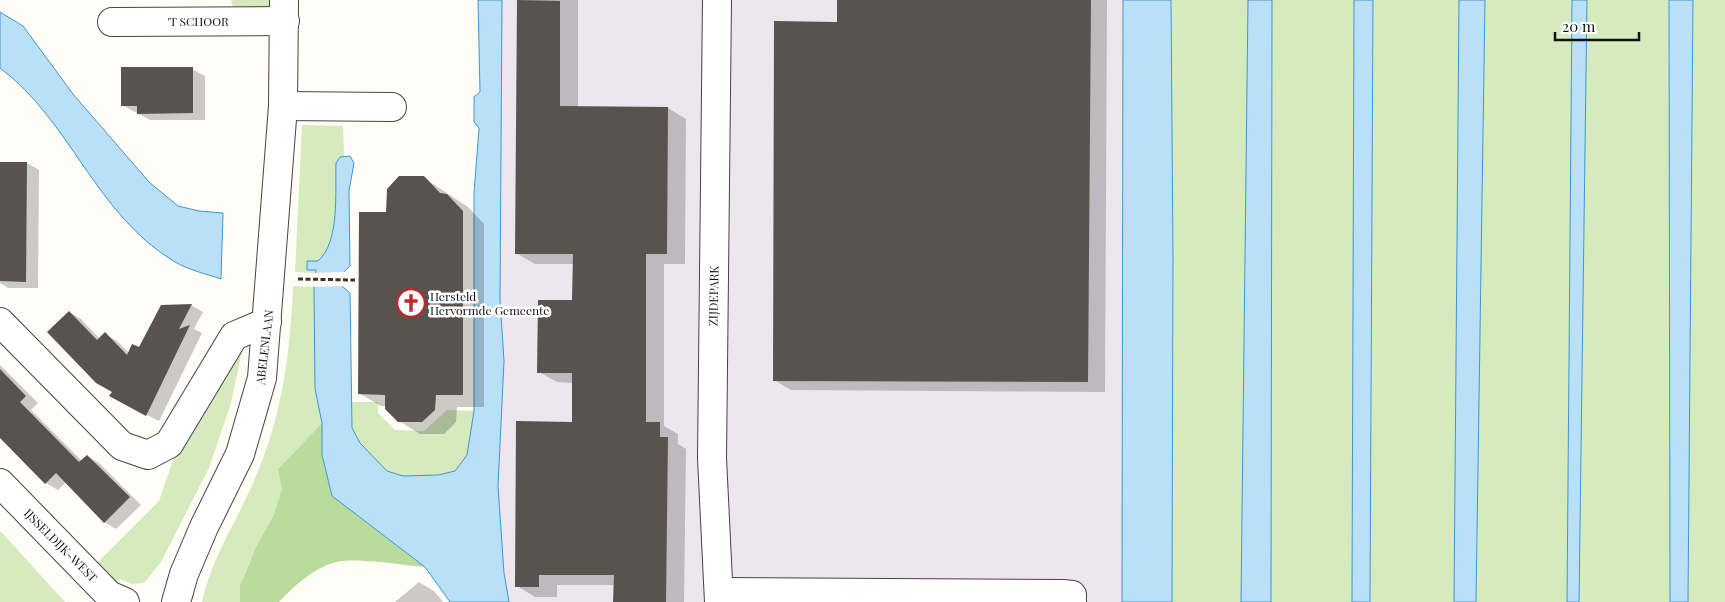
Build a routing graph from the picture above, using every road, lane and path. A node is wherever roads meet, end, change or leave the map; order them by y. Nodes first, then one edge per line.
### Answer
1 (716, 0) edge
2 (285, 10) edge
3 (112, 22) dead end
4 (283, 106) junction
5 (392, 107) dead end
6 (294, 279) dead end
7 (355, 280) dead end
8 (0, 322) edge
9 (267, 322) junction
10 (0, 483) edge
11 (719, 597) edge
12 (125, 602) edge
13 (176, 602) edge
14 (1072, 602) edge

1 - 11 street, ZIJDEPARK
2 - 3 street, 'T SCHOOR
2 - 4 street, ABELENLAAN
4 - 5 street
4 - 9 street, ABELENLAAN
6 - 7 path
8 - 9 street
9 - 13 street, ABELENLAAN
10 - 12 street, IJSSELDIJK-WEST
11 - 14 street, ZIJDEPARK

